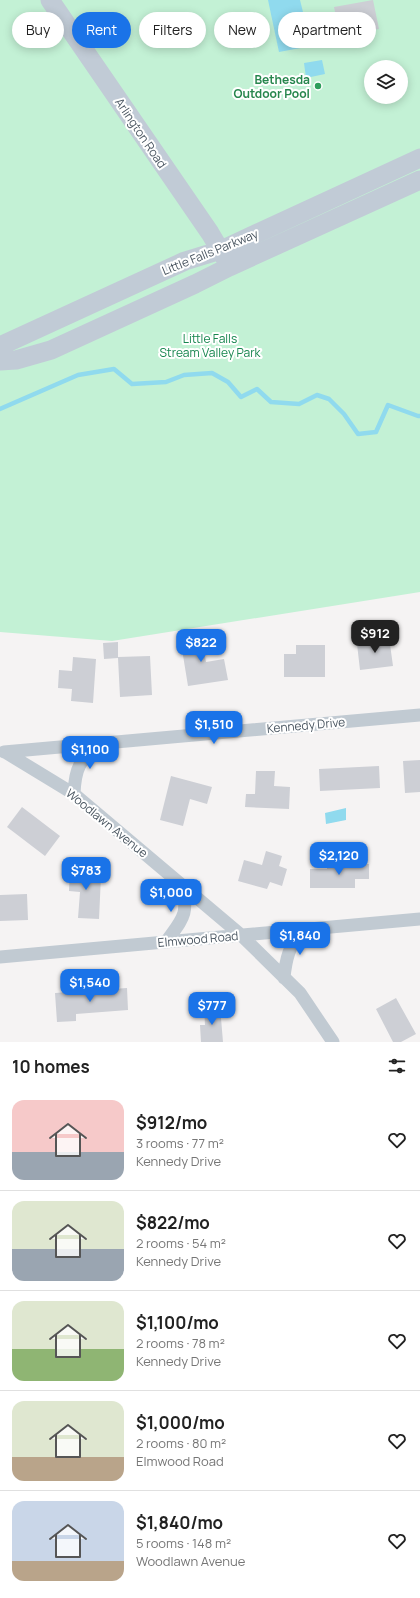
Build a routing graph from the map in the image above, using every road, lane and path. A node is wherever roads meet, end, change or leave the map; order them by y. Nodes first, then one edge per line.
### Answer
1 (50, 0) edge
2 (420, 158) edge
3 (420, 180) edge
4 (221, 250) junction
5 (229, 267) junction
6 (0, 346) edge
7 (0, 361) edge
8 (420, 714) edge
9 (98, 743) junction
10 (2, 752) edge
11 (74, 794) junction
12 (182, 885) junction
13 (420, 919) edge
14 (300, 929) junction
15 (241, 935) junction
16 (166, 942) junction
17 (0, 957) edge
18 (284, 978) junction
19 (333, 1042) edge

1 - 4 main road, Arlington Road
2 - 4 main road, Little Falls Parkway
3 - 5 main road, Little Falls Parkway
4 - 5 main road, Arlington Road
4 - 6 main road, Little Falls Parkway
5 - 7 main road, Little Falls Parkway
8 - 9 street, Kennedy Drive
9 - 10 street, Kennedy Drive
9 - 11 street
10 - 11 street, Woodlawn Avenue
11 - 12 street, Woodlawn Avenue
12 - 15 street, Woodlawn Avenue
12 - 16 street
13 - 14 street, Elmwood Road
14 - 15 street, Elmwood Road
14 - 18 street
15 - 16 street, Elmwood Road
15 - 18 street, Woodlawn Avenue
16 - 17 street, Elmwood Road
18 - 19 street, Woodlawn Avenue

